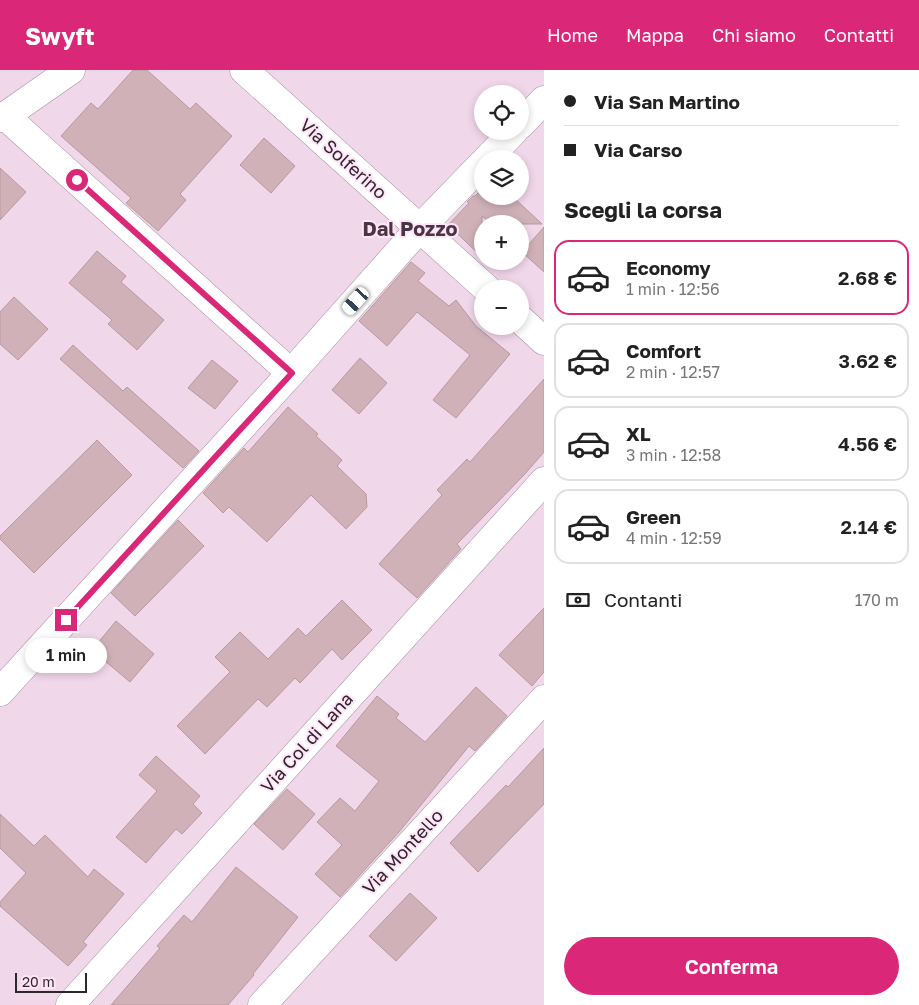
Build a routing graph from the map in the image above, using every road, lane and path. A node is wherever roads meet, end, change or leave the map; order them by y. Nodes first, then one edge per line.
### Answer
1 (71, 70) edge
2 (244, 70) edge
3 (544, 100) edge
4 (529, 116) edge
5 (3, 117) edge
6 (505, 140) edge
7 (496, 150) edge
8 (474, 172) edge
9 (420, 228) junction
10 (477, 280) edge
11 (529, 327) edge
12 (544, 341) edge
13 (292, 373) junction
14 (544, 481) edge
15 (0, 692) edge
16 (544, 699) edge
17 (70, 1005) edge
18 (262, 1005) edge

1 - 5 street
2 - 9 street, Via Solferino
3 - 4 street
5 - 13 street
6 - 7 street
8 - 9 street
9 - 10 street, Via Solferino
9 - 13 street
11 - 12 street
13 - 15 street
14 - 17 street, Via Col di Lana
16 - 18 street, Via Montello

